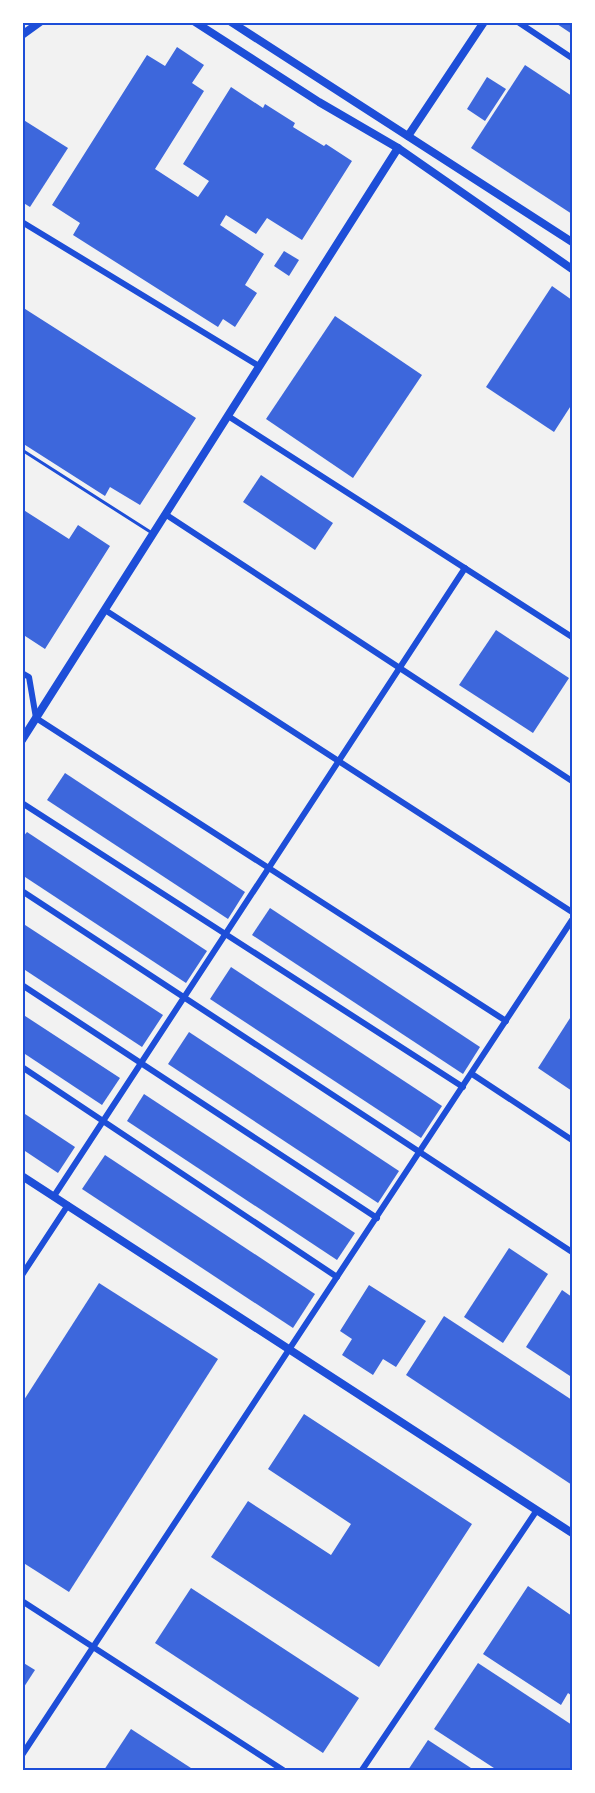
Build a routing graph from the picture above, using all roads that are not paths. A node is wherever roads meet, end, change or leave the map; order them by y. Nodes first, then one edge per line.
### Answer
1 (40, 22) edge
2 (195, 22) edge
3 (231, 22) edge
4 (484, 22) edge
5 (518, 22) edge
6 (22, 35) edge
7 (573, 58) edge
8 (408, 136) junction
9 (398, 148) junction
10 (22, 222) edge
11 (573, 242) edge
12 (573, 269) edge
13 (259, 366) junction
14 (228, 416) junction
15 (22, 450) edge
16 (165, 514) junction
17 (153, 534) junction
18 (465, 568) junction
19 (105, 610) junction
20 (573, 637) edge
21 (400, 668) junction
22 (22, 673) edge
23 (36, 718) junction
24 (22, 740) edge
25 (339, 761) junction
26 (573, 781) edge
27 (22, 803) edge
28 (269, 868) junction
29 (22, 891) edge
30 (573, 912) edge
31 (573, 920) edge
32 (226, 934) junction
33 (22, 985) edge
34 (184, 997) junction
35 (506, 1021) junction
36 (141, 1063) junction
37 (22, 1067) edge
38 (471, 1074) junction
39 (463, 1087) junction
40 (103, 1121) junction
41 (573, 1140) edge
42 (420, 1151) junction
43 (22, 1176) edge
44 (54, 1196) junction
45 (68, 1205) junction
46 (377, 1218) junction
47 (573, 1252) edge
48 (22, 1275) edge
49 (337, 1277) junction
50 (290, 1349) junction
51 (537, 1510) junction
52 (573, 1533) edge
53 (22, 1601) edge
54 (93, 1647) junction
55 (22, 1755) edge
56 (283, 1770) edge
57 (362, 1770) edge

1 - 6 street
2 - 9 street
3 - 8 street
4 - 8 street
5 - 7 street
8 - 11 street
9 - 12 street
9 - 13 street
10 - 13 street
13 - 14 street
14 - 16 street
14 - 18 street
15 - 17 lane
16 - 17 street
16 - 21 street
17 - 19 street
18 - 20 street
18 - 21 street
19 - 23 street
19 - 25 street
21 - 25 street
21 - 26 street
22 - 23 street
23 - 24 street
23 - 28 street
25 - 28 street
25 - 30 street
27 - 32 street
28 - 32 street
28 - 35 street
29 - 34 street
31 - 35 street
32 - 34 street
32 - 39 street
33 - 36 street
34 - 36 street
34 - 42 street
35 - 38 street
36 - 40 street
36 - 46 street
37 - 40 street
38 - 39 street
38 - 41 street
39 - 42 street
40 - 44 street
40 - 49 street
42 - 46 street
42 - 47 street
43 - 44 street
44 - 45 street
45 - 48 street
45 - 50 street
46 - 49 street
49 - 50 street
50 - 51 street
50 - 54 street
51 - 52 street
51 - 57 street
53 - 54 street
54 - 55 street
54 - 56 street

